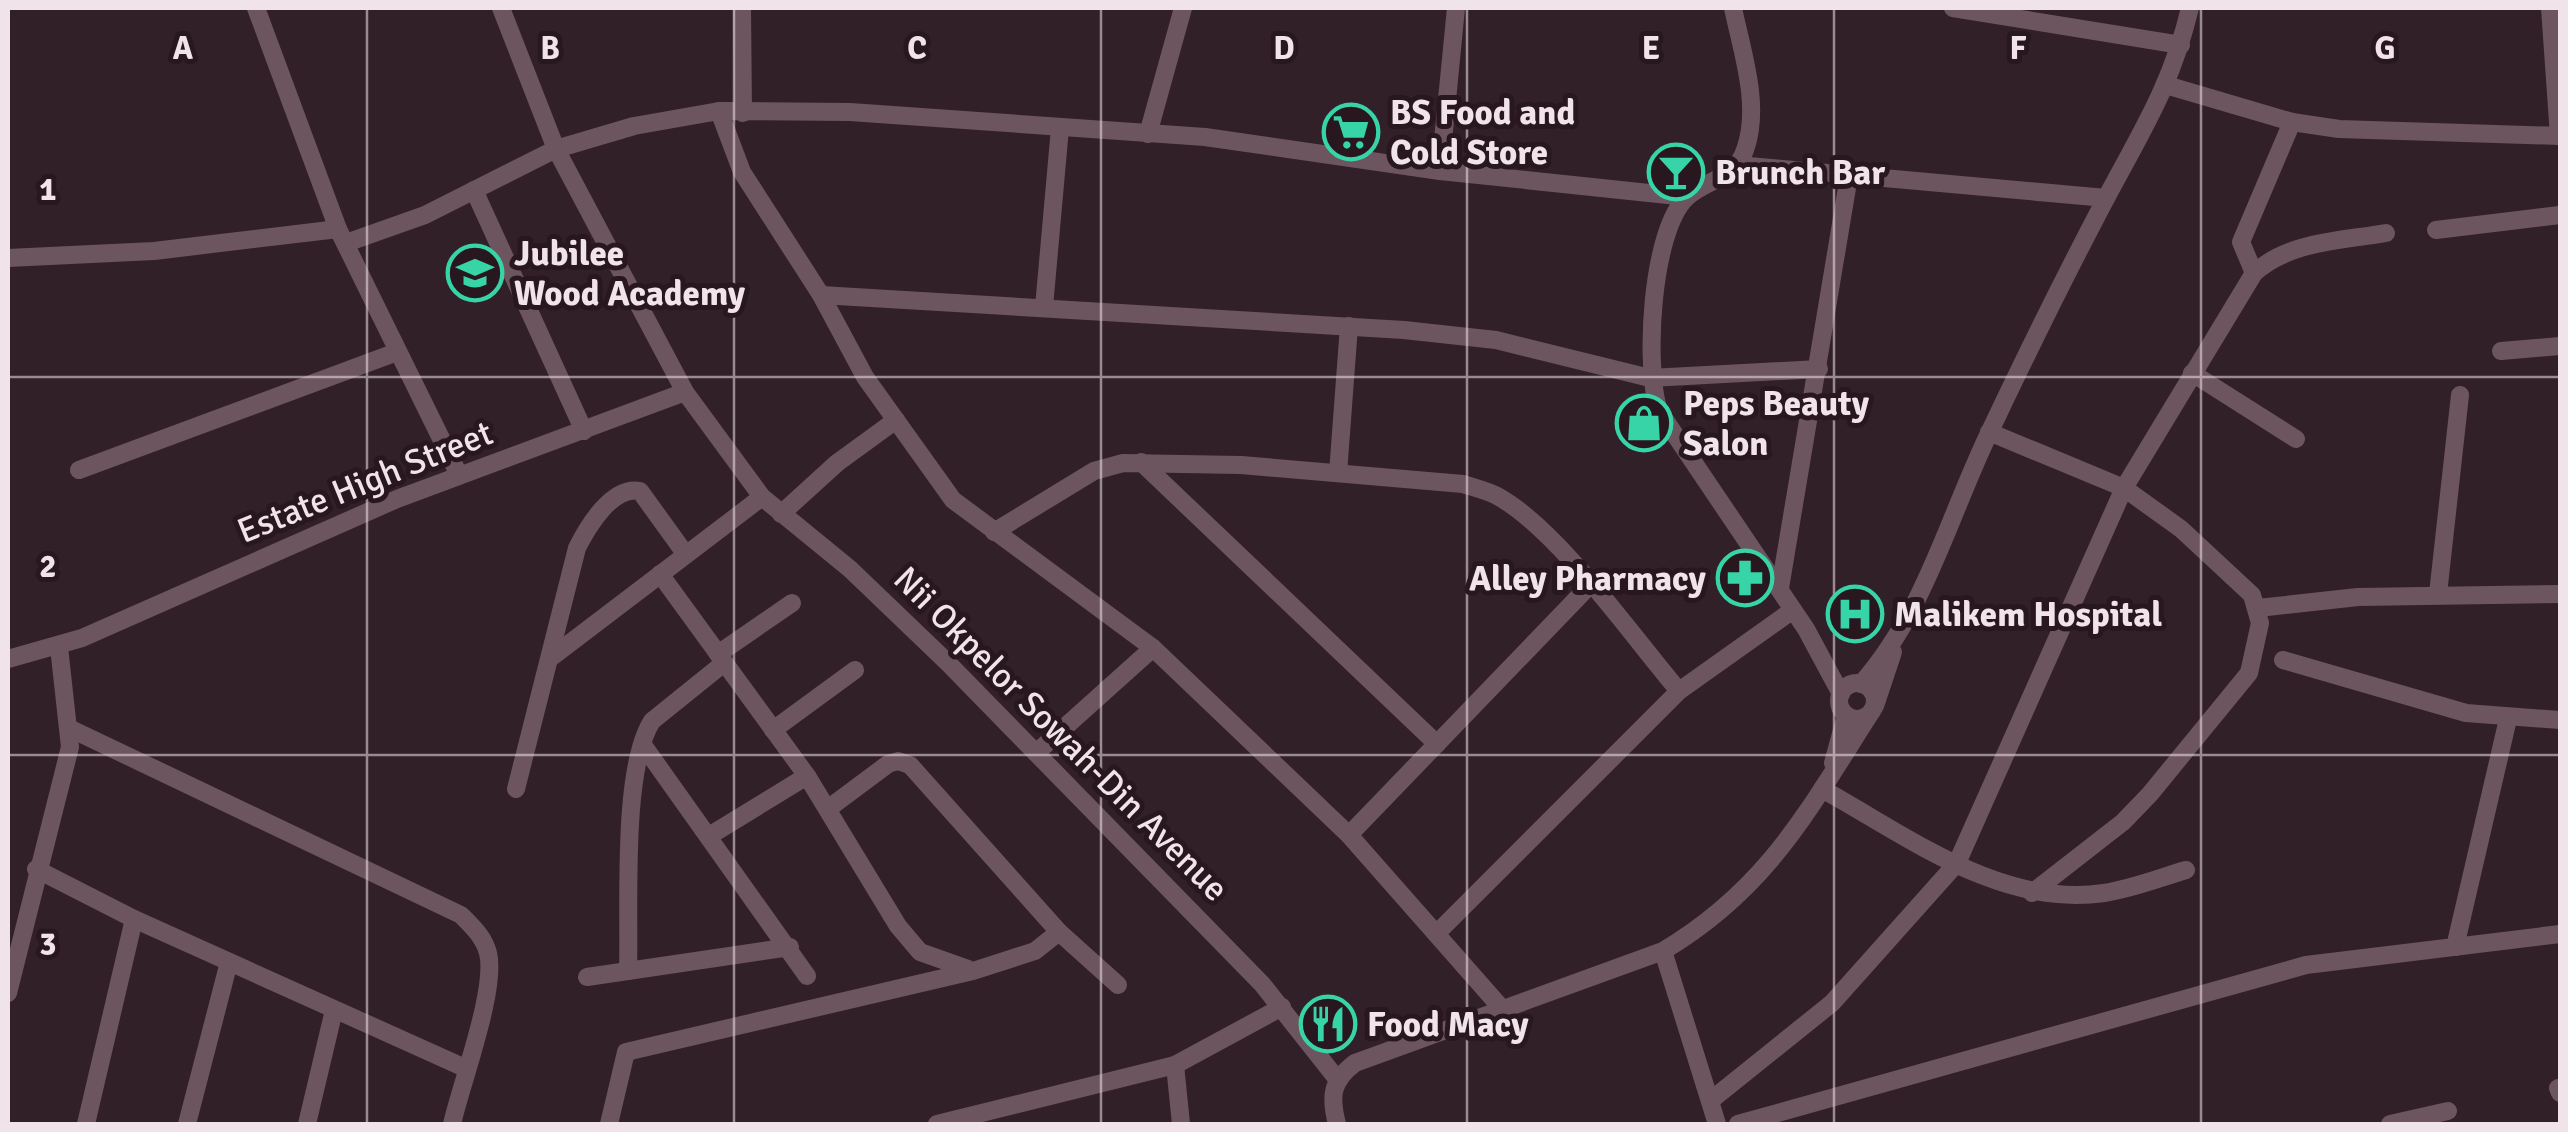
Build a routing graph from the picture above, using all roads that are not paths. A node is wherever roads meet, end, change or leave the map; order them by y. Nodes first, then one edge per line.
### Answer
1 (256, 8) edge
2 (501, 8) edge
3 (742, 8) edge
4 (1182, 8) edge
5 (1456, 8) edge
6 (1733, 8) edge
7 (1952, 8) edge
8 (2190, 8) edge
9 (2550, 8) edge
10 (2181, 45) junction
11 (2166, 85) junction
12 (719, 111) junction
13 (743, 113) junction
14 (2292, 122) junction
15 (1060, 128) junction
16 (1148, 134) junction
17 (2560, 136) edge
18 (556, 150) junction
19 (1738, 165) junction
20 (1440, 171) junction
21 (1849, 176) junction
22 (474, 190) junction
23 (1687, 197) junction
24 (2106, 198) junction
25 (2560, 215) edge
26 (2436, 230) dead end
27 (2386, 234) dead end
28 (342, 236) junction
29 (8, 258) edge
30 (2254, 273) junction
31 (822, 295) junction
32 (1044, 307) junction
33 (1349, 326) junction
34 (2560, 346) edge
35 (2502, 351) dead end
36 (397, 352) junction
37 (1819, 369) junction
38 (2192, 373) junction
39 (1650, 378) junction
40 (685, 392) junction
41 (2460, 395) dead end
42 (896, 420) junction
43 (584, 431) junction
44 (1989, 432) junction
45 (2296, 438) dead end
46 (1141, 462) junction
47 (80, 470) dead end
48 (1338, 473) junction
49 (458, 475) junction
50 (2124, 488) junction
51 (762, 497) junction
52 (781, 514) junction
53 (994, 532) junction
54 (684, 552) junction
55 (660, 574) junction
56 (1589, 586) junction
57 (1780, 588) junction
58 (2438, 594) junction
59 (2560, 594) edge
60 (792, 603) dead end
61 (2258, 608) junction
62 (1793, 610) junction
63 (1903, 623) junction
64 (59, 647) junction
65 (1153, 648) junction
66 (554, 656) junction
67 (721, 658) junction
68 (8, 659) edge
69 (2282, 660) dead end
70 (856, 670) dead end
71 (1852, 687) junction
72 (1679, 692) junction
73 (1872, 710) junction
74 (1846, 716) junction
75 (2508, 719) junction
76 (2560, 720) edge
77 (70, 729) junction
78 (773, 730) junction
79 (1437, 744) junction
80 (643, 745) junction
81 (1036, 753) junction
82 (808, 776) junction
83 (1826, 784) junction
84 (516, 789) dead end
85 (829, 808) junction
86 (1349, 834) junction
87 (709, 836) junction
88 (1957, 863) junction
89 (36, 869) junction
90 (2186, 870) dead end
91 (2032, 893) junction
92 (134, 918) junction
93 (1059, 932) junction
94 (1438, 932) junction
95 (2560, 934) edge
96 (790, 947) junction
97 (2455, 947) junction
98 (1663, 951) junction
99 (228, 962) junction
100 (973, 971) junction
101 (628, 972) junction
102 (807, 976) dead end
103 (587, 977) dead end
104 (1118, 985) dead end
105 (8, 994) edge
106 (1282, 1007) junction
107 (334, 1010) junction
108 (1504, 1010) junction
109 (1175, 1065) junction
110 (465, 1068) junction
111 (1337, 1079) junction
112 (1710, 1101) junction
113 (2448, 1111) dead end
114 (948, 1123) edge
115 (86, 1124) edge
116 (187, 1124) edge
117 (307, 1124) edge
118 (452, 1124) edge
119 (609, 1124) edge
120 (1181, 1124) edge
121 (1337, 1124) edge
122 (1717, 1124) edge
123 (1738, 1124) edge
124 (2390, 1124) edge

1 - 28 street
2 - 18 street
3 - 13 street
4 - 16 street
5 - 20 street
6 - 19 street
7 - 10 street
8 - 10 street
9 - 17 street
10 - 11 street
11 - 14 street
11 - 24 street
12 - 13 street
12 - 18 street
12 - 31 street
13 - 15 street
14 - 17 street
14 - 30 street
15 - 16 street
15 - 32 street
16 - 20 street
18 - 22 street
18 - 40 street
19 - 21 street
19 - 23 street
20 - 23 street
21 - 24 street
21 - 37 street
22 - 28 street
22 - 43 street
23 - 39 street
24 - 44 street
25 - 26 street
27 - 30 street
28 - 29 street
28 - 36 street
30 - 38 street
31 - 32 street
31 - 42 street
32 - 33 street
33 - 39 street
33 - 48 street
34 - 35 street
36 - 47 street
36 - 49 street
37 - 39 street
37 - 57 street
38 - 45 street
38 - 50 street
39 - 57 street
40 - 43 street, Estate High Street
40 - 51 street, Nii Okpelor Sowah-Din Avenue
41 - 58 street
42 - 52 street
42 - 53 street
43 - 49 street, Estate High Street
44 - 50 street
44 - 63 street
46 - 48 street
46 - 53 street
46 - 79 street
48 - 56 street
49 - 64 street, Estate High Street
50 - 61 street
50 - 88 street
51 - 52 street, Nii Okpelor Sowah-Din Avenue
51 - 54 street
52 - 81 street, Nii Okpelor Sowah-Din Avenue
53 - 65 street
54 - 55 street
54 - 66 street
55 - 66 street
55 - 67 street
56 - 72 street
56 - 79 street
57 - 62 street
58 - 59 street
58 - 61 street
60 - 67 street
61 - 91 street
62 - 71 street
62 - 72 street
63 - 71 street
63 - 73 street
64 - 68 street, Estate High Street
64 - 77 street
65 - 81 street
65 - 86 street
66 - 84 street
67 - 78 street
67 - 80 street
69 - 75 street
70 - 78 street
71 - 73 street
71 - 74 street
72 - 94 street
73 - 74 street
73 - 83 street
74 - 83 street
75 - 76 street
75 - 97 street
77 - 89 street
77 - 110 street
78 - 82 street
79 - 86 street
80 - 87 street
80 - 101 street
81 - 106 street, Nii Okpelor Sowah-Din Avenue
82 - 85 street
82 - 87 street
83 - 88 street
83 - 98 street
85 - 93 street
85 - 100 street
86 - 94 street
87 - 96 street
88 - 91 street
88 - 112 street
89 - 92 street
89 - 105 street
90 - 91 street
92 - 99 street
92 - 115 street
93 - 100 street
93 - 104 street
94 - 108 street
95 - 97 street
96 - 101 street
96 - 102 street
97 - 123 street
98 - 108 street
98 - 112 street
99 - 107 street
99 - 116 street
100 - 119 street
101 - 103 street
106 - 109 street
106 - 111 street, Nii Okpelor Sowah-Din Avenue
107 - 110 street
107 - 117 street
108 - 111 street
109 - 114 street
109 - 120 street
110 - 118 street
111 - 121 street
112 - 122 street
113 - 124 street

